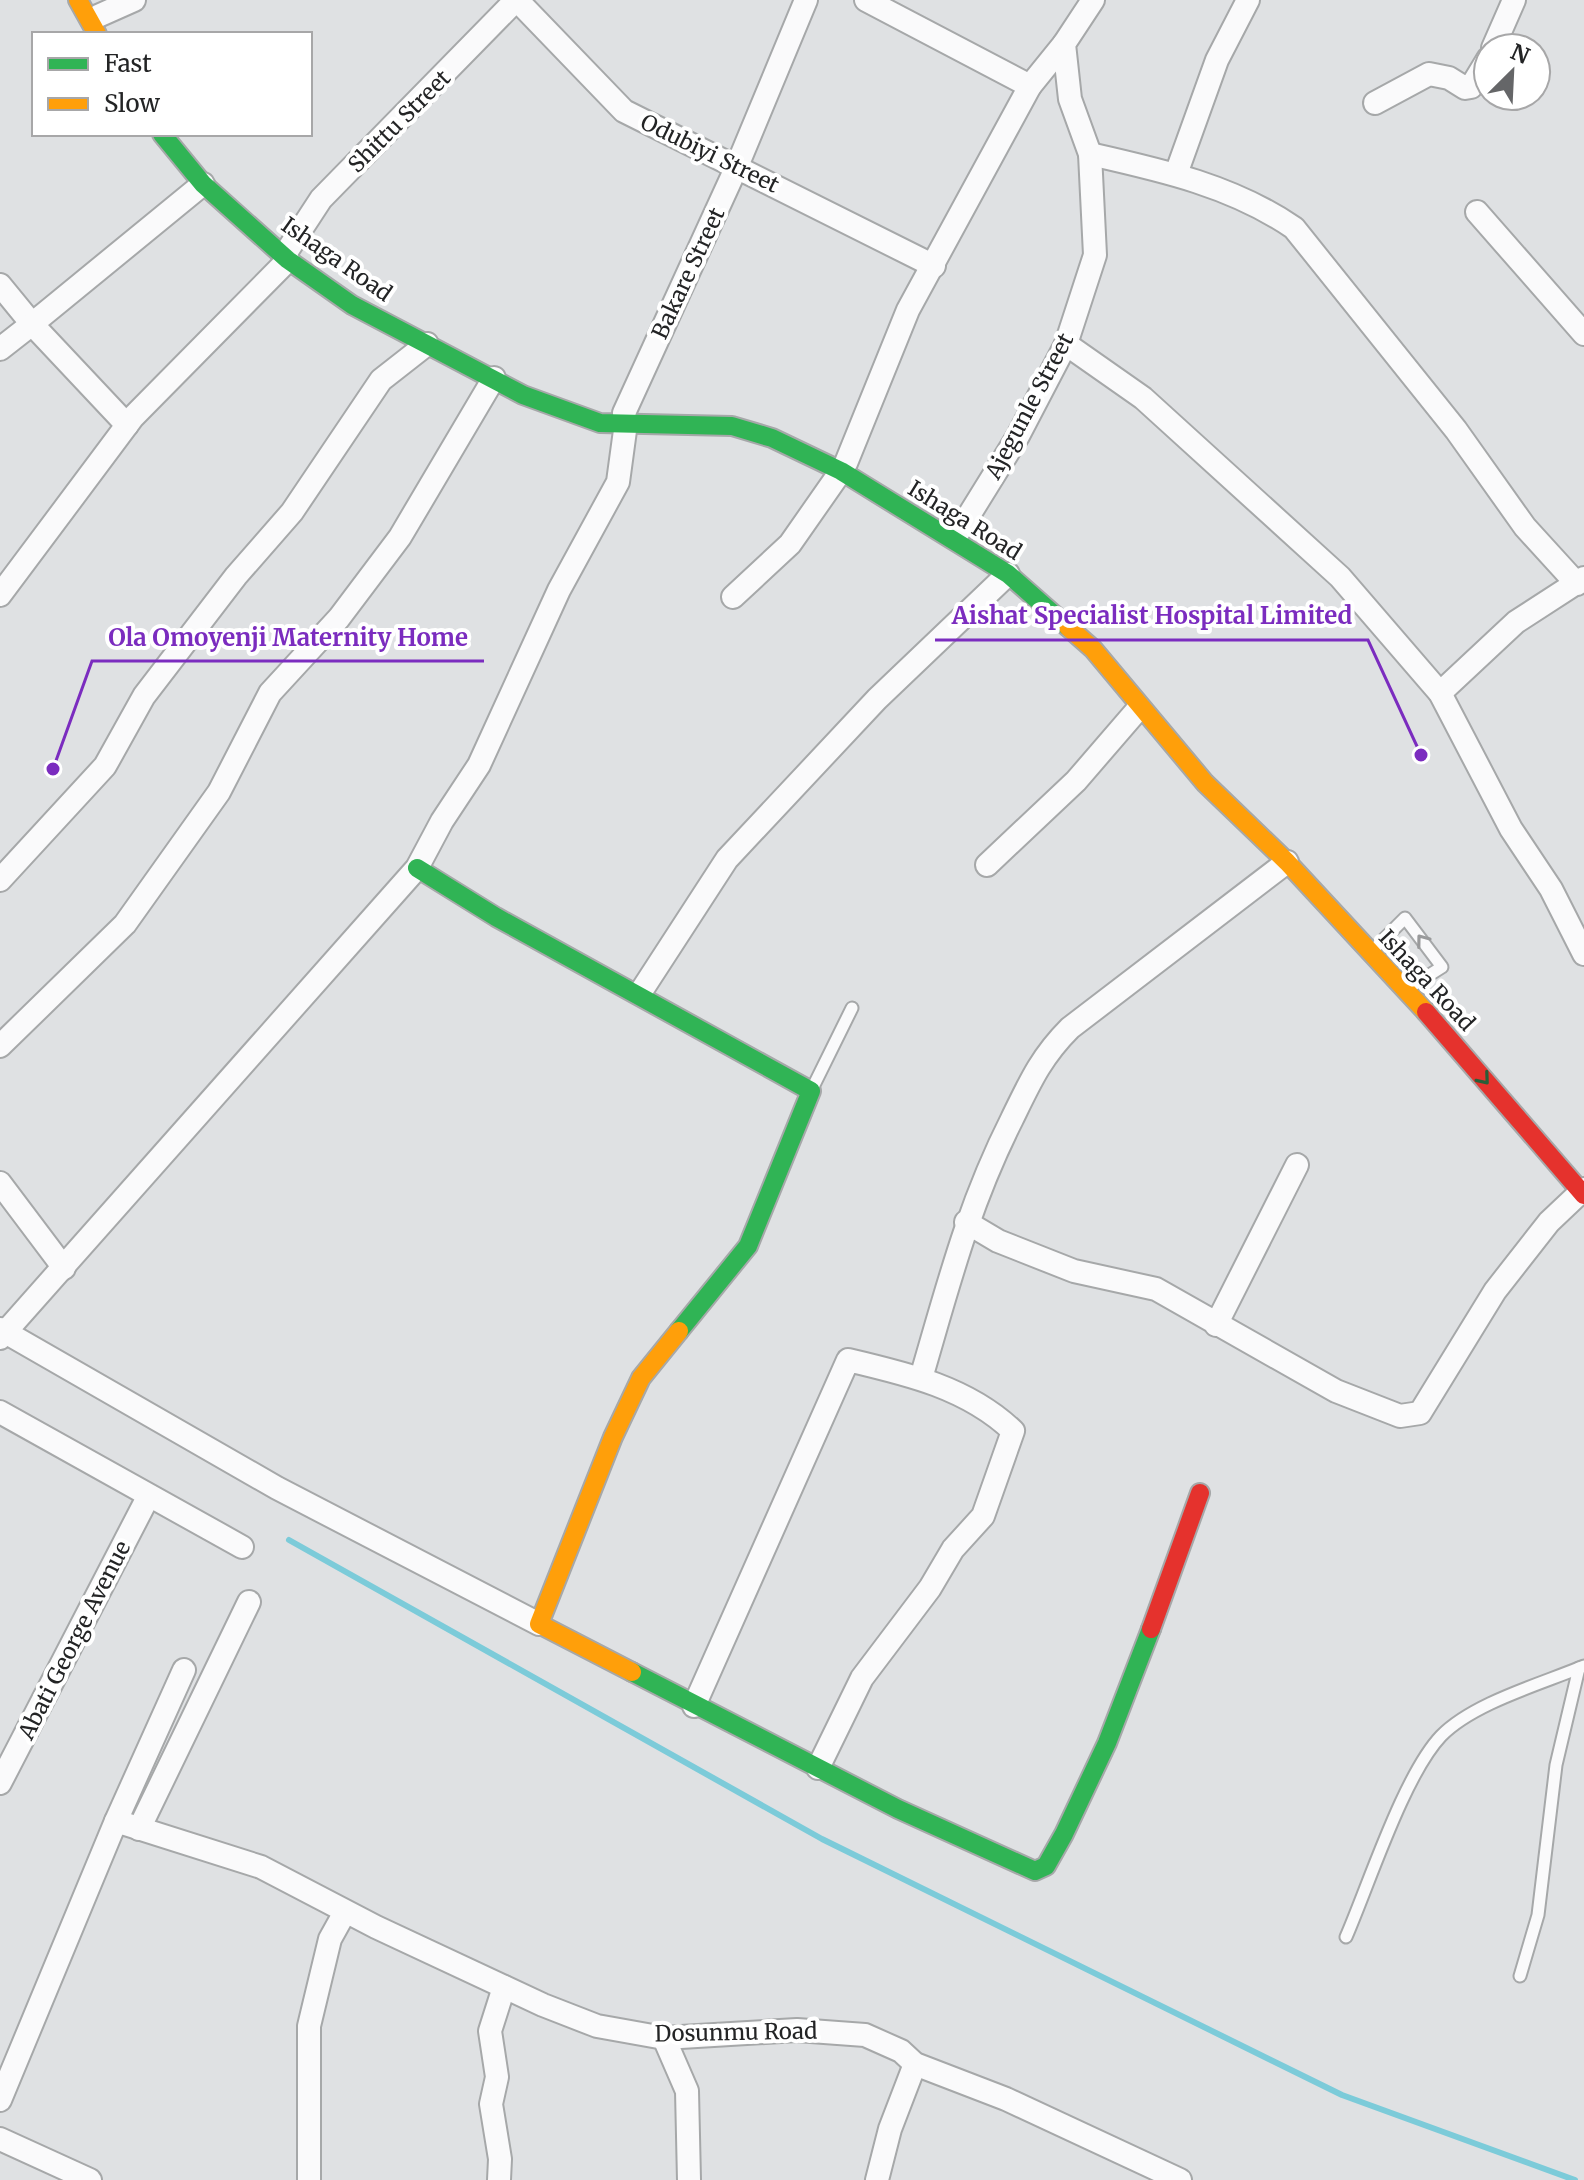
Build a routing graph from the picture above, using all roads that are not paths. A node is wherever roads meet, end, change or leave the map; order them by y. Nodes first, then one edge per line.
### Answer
1 (78, 0) edge
2 (134, 0) edge
3 (516, 0) edge
4 (806, 0) edge
5 (866, 0) edge
6 (1093, 0) edge
7 (1248, 0) edge
8 (1514, 0) edge
9 (98, 21) edge
10 (1500, 32) edge
11 (1064, 44) junction
12 (1472, 85) edge
13 (1030, 86) junction
14 (1375, 103) dead end
15 (164, 136) edge
16 (173, 136) edge
17 (1090, 154) junction
18 (737, 166) junction
19 (1176, 174) junction
20 (203, 184) junction
21 (1477, 212) dead end
22 (288, 254) junction
23 (934, 266) junction
24 (0, 285) edge
25 (32, 324) junction
26 (1584, 334) edge
27 (427, 344) junction
28 (1066, 344) junction
29 (0, 349) edge
30 (494, 378) junction
31 (625, 418) junction
32 (127, 425) junction
33 (843, 467) junction
34 (958, 533) junction
35 (1008, 574) junction
36 (1581, 581) edge
37 (0, 595) edge
38 (733, 597) dead end
39 (1440, 693) junction
40 (1139, 708) junction
41 (1287, 862) junction
42 (987, 865) dead end
43 (417, 868) junction
44 (0, 880) edge
45 (1378, 945) junction
46 (1584, 954) edge
47 (1415, 984) junction
48 (640, 993) junction
49 (852, 1008) dead end
50 (0, 1046) edge
51 (811, 1091) junction
52 (1521, 1093) dead end
53 (1297, 1165) dead end
54 (0, 1183) edge
55 (1583, 1191) edge
56 (966, 1222) junction
57 (64, 1268) junction
58 (1216, 1325) junction
59 (2, 1334) edge
60 (921, 1378) junction
61 (0, 1412) edge
62 (1200, 1493) dead end
63 (148, 1497) junction
64 (242, 1547) dead end
65 (249, 1602) dead end
66 (539, 1624) junction
67 (1581, 1667) edge
68 (184, 1670) dead end
69 (694, 1706) junction
70 (818, 1768) junction
71 (0, 1783) edge
72 (116, 1821) junction
73 (147, 1833) junction
74 (345, 1912) junction
75 (1346, 1937) dead end
76 (1520, 1976) dead end
77 (504, 1987) junction
78 (664, 2038) junction
79 (915, 2064) junction
80 (0, 2100) edge
81 (0, 2139) edge
82 (90, 2180) edge
83 (309, 2180) edge
84 (499, 2180) edge
85 (689, 2180) edge
86 (877, 2180) edge
87 (1180, 2180) edge

1 - 9 main road
2 - 9 street
3 - 18 street, Odubiyi Street
3 - 22 street, Shittu Street
4 - 18 street, Bakare Street
5 - 13 street
6 - 11 street
7 - 19 street
8 - 10 street
11 - 13 street
11 - 17 street, Ajegunle Street
12 - 14 street
13 - 23 street
15 - 20 main road, Ishaga Road
16 - 22 main road, Ishaga Road
17 - 19 street
17 - 28 street, Ajegunle Street
18 - 23 street, Odubiyi Street
18 - 31 street, Bakare Street
19 - 36 street
20 - 22 main road, Ishaga Road
20 - 25 street
21 - 26 street
22 - 27 main road, Ishaga Road
22 - 31 main road, Ishaga Road
22 - 32 street, Shittu Street
23 - 33 street
24 - 25 street
25 - 29 street
25 - 32 street
27 - 30 main road, Ishaga Road
27 - 44 street
28 - 34 street, Ajegunle Street
28 - 39 street
30 - 31 main road, Ishaga Road
30 - 50 street
31 - 33 main road, Ishaga Road
31 - 43 street, Bakare Street
32 - 37 street, Shittu Street
33 - 34 main road, Ishaga Road
33 - 35 main road, Ishaga Road
33 - 38 street
34 - 45 main road, Ishaga Road
35 - 40 main road, Ishaga Road
35 - 48 street
36 - 39 street
39 - 46 street
40 - 41 main road, Ishaga Road
40 - 42 street
41 -> 55 main road, Ishaga Road
41 - 56 street
43 - 48 main road
43 - 57 street, Bakare Street
45 - 47 main road, Ishaga Road
47 -> 45 lane
47 - 52 main road, Ishaga Road
48 - 51 main road
49 - 51 lane
51 - 66 main road
53 - 58 street
54 - 57 street
55 - 58 street
56 - 58 street
56 - 60 street
57 - 59 street, Bakare Street
59 - 66 street
60 - 69 street
60 - 70 street
61 - 63 street
62 - 70 main road
63 - 64 street
63 - 71 street, Abati George Avenue
65 - 73 street
66 - 69 main road
67 - 75 lane
67 - 76 lane
68 - 72 street
69 - 70 main road
72 - 73 street, Dosunmu Road
72 - 80 street
73 - 74 street, Dosunmu Road
74 - 77 street, Dosunmu Road
74 - 83 street
77 - 78 street, Dosunmu Road
77 - 84 street
78 - 79 street, Dosunmu Road
78 - 85 street
79 - 86 street
79 - 87 street, Dosunmu Road
81 - 82 street

